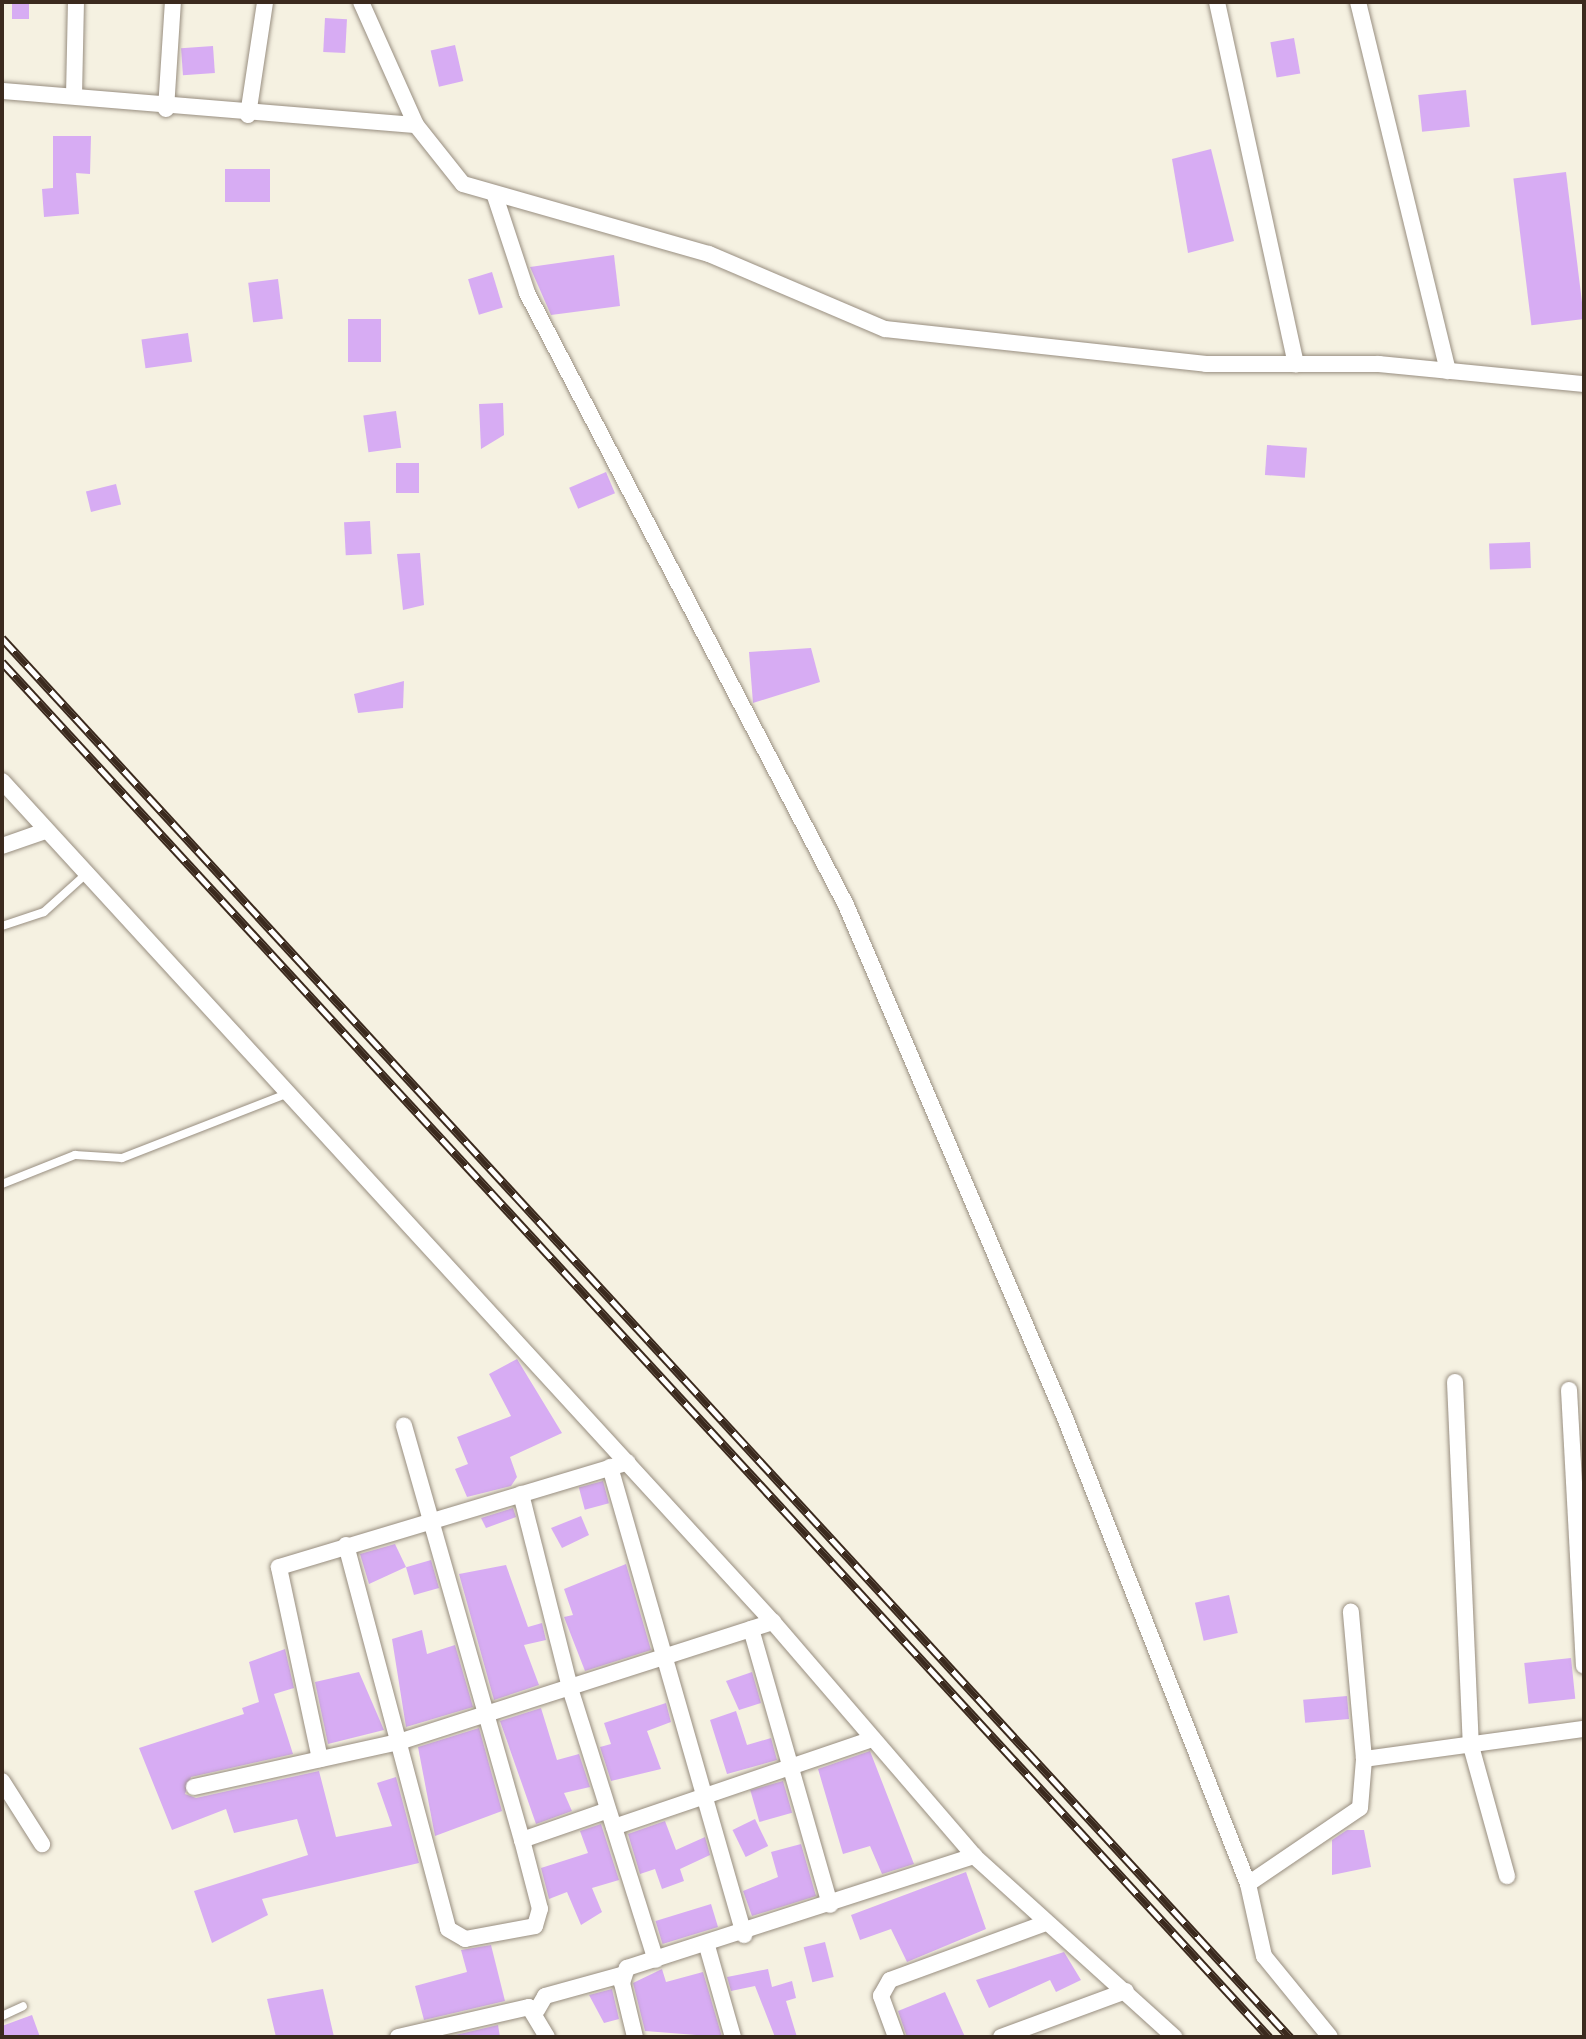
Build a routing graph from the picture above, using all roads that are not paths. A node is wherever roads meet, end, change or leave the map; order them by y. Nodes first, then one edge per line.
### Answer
1 (76, 2) edge
2 (173, 2) edge
3 (265, 2) edge
4 (361, 2) edge
5 (1217, 2) edge
6 (1358, 2) edge
7 (2, 91) edge
8 (74, 96) junction
9 (166, 109) junction
10 (248, 115) junction
11 (416, 125) junction
12 (495, 196) junction
13 (1296, 364) junction
14 (1448, 371) junction
15 (1584, 384) edge
16 (2, 781) edge
17 (45, 831) junction
18 (2, 846) edge
19 (85, 875) junction
20 (2, 926) edge
21 (286, 1094) junction
22 (2, 1184) edge
23 (1455, 1382) dead end
24 (1569, 1390) dead end
25 (404, 1425) dead end
26 (628, 1462) junction
27 (610, 1467) junction
28 (521, 1494) junction
29 (431, 1520) junction
30 (346, 1545) junction
31 (1351, 1612) dead end
32 (773, 1622) junction
33 (751, 1629) junction
34 (665, 1657) junction
35 (1584, 1666) edge
36 (570, 1688) junction
37 (486, 1714) junction
38 (1584, 1729) edge
39 (872, 1739) junction
40 (399, 1742) junction
41 (1471, 1746) junction
42 (320, 1759) junction
43 (1364, 1759) junction
44 (791, 1767) junction
45 (2, 1781) edge
46 (194, 1787) dead end
47 (705, 1796) junction
48 (608, 1810) junction
49 (614, 1827) junction
50 (522, 1840) junction
51 (42, 1844) dead end
52 (974, 1856) junction
53 (1507, 1876) dead end
54 (1248, 1884) junction
55 (830, 1905) junction
56 (1043, 1924) junction
57 (744, 1935) junction
58 (707, 1946) junction
59 (656, 1960) junction
60 (621, 1975) junction
61 (1126, 1991) junction
62 (23, 2006) dead end
63 (537, 2010) junction
64 (2, 2016) edge
65 (398, 2037) edge
66 (547, 2037) edge
67 (635, 2037) edge
68 (733, 2037) edge
69 (896, 2037) edge
70 (1001, 2037) edge
71 (1174, 2037) edge
72 (1330, 2037) edge

1 - 8 street
2 - 9 street
3 - 10 street
4 - 11 street
5 - 13 street
6 - 14 street
7 - 8 street
8 - 9 street
9 - 10 street
10 - 11 street
11 - 12 street
12 - 13 street
12 - 54 street
13 - 14 street
14 - 15 street
16 - 17 street
17 - 18 street
17 - 19 street
19 - 20 lane
19 - 21 street
21 - 22 lane
21 - 26 street
23 - 41 street
24 - 35 street
25 - 29 street
26 - 27 street
26 - 32 street
27 - 28 street
27 - 34 street
28 - 29 street
28 - 36 street
29 - 30 street
29 - 37 street
30 - 40 street
30 - 42 street
31 - 43 street
32 - 33 street
32 - 39 street
33 - 34 street
33 - 44 street
34 - 36 street
34 - 47 street
36 - 37 street
36 - 48 street
37 - 40 street
37 - 50 street
38 - 41 street
39 - 44 street
39 - 52 street
40 - 42 street
40 - 50 street
41 - 43 street
41 - 53 street
42 - 46 street
43 - 54 street
44 - 47 street
44 - 55 street
45 - 51 street
47 - 49 street
47 - 57 street
48 - 49 street
48 - 50 street
49 - 59 street
52 - 55 street
52 - 56 street
54 - 72 street
55 - 57 street
56 - 61 street
56 - 69 street
57 - 58 street
58 - 59 street
58 - 68 street
59 - 60 street
60 - 63 street
60 - 67 street
61 - 70 street
61 - 71 street
62 - 64 lane
63 - 65 street
63 - 66 street

